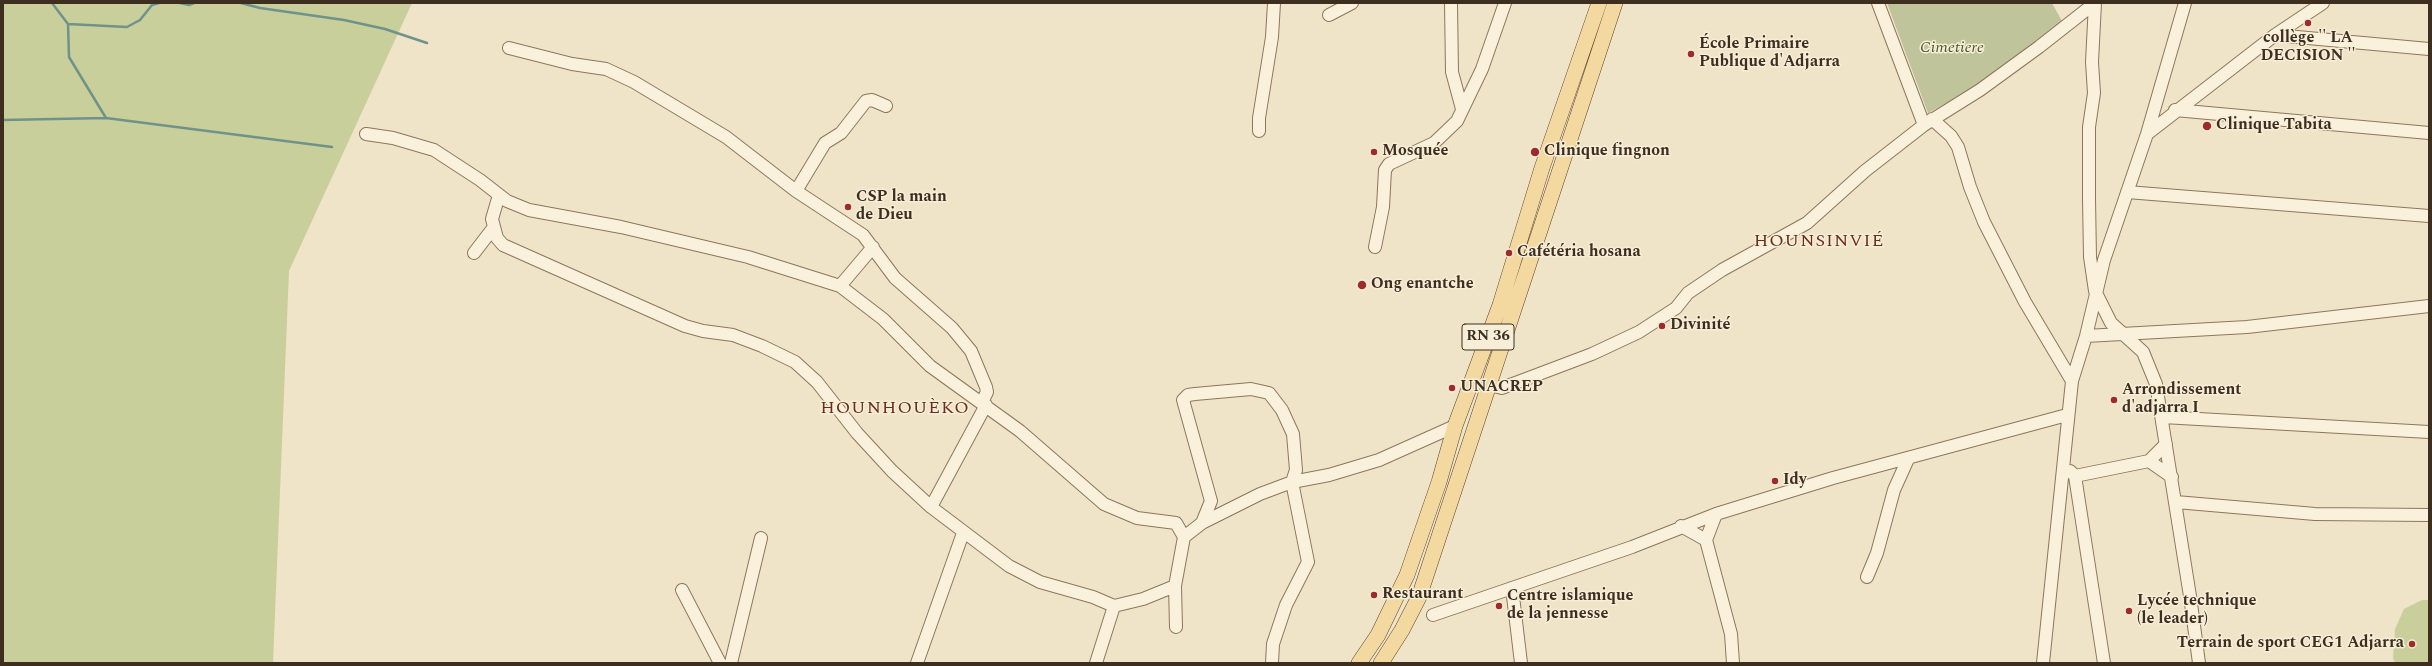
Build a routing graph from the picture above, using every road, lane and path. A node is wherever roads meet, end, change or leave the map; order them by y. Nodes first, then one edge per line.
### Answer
1 (1274, 3) edge
2 (1352, 3) edge
3 (1451, 3) edge
4 (1505, 3) edge
5 (1599, 3) edge
6 (1615, 3) edge
7 (1878, 3) edge
8 (2095, 3) edge
9 (2185, 3) edge
10 (2324, 3) edge
11 (1329, 15) dead end
12 (2275, 35) junction
13 (509, 48) dead end
14 (2429, 49) edge
15 (886, 106) dead end
16 (1462, 109) junction
17 (2176, 110) junction
18 (1928, 122) junction
19 (1259, 131) dead end
20 (2429, 133) edge
21 (366, 134) dead end
22 (2147, 134) junction
23 (796, 191) junction
24 (2127, 192) junction
25 (499, 195) junction
26 (2429, 216) edge
27 (494, 227) junction
28 (873, 247) junction
29 (1375, 247) dead end
30 (474, 253) dead end
31 (840, 286) junction
32 (2095, 291) junction
33 (2429, 306) edge
34 (2120, 333) junction
35 (2168, 333) junction
36 (2086, 336) junction
37 (2143, 352) junction
38 (2072, 381) junction
39 (1490, 386) junction
40 (984, 403) junction
41 (2067, 415) junction
42 (2163, 417) junction
43 (1455, 426) junction
44 (2429, 432) edge
45 (2166, 444) junction
46 (1908, 459) junction
47 (2149, 461) junction
48 (2063, 465) junction
49 (2075, 476) junction
50 (2172, 477) junction
51 (1292, 482) junction
52 (2176, 502) junction
53 (931, 507) junction
54 (1716, 514) junction
55 (2429, 515) edge
56 (1202, 523) junction
57 (1681, 526) junction
58 (964, 533) junction
59 (1184, 537) junction
60 (761, 538) dead end
61 (1706, 540) junction
62 (1867, 577) dead end
63 (1175, 586) junction
64 (1512, 588) junction
65 (682, 590) dead end
66 (1114, 606) junction
67 (1433, 615) dead end
68 (1176, 627) dead end
69 (720, 663) edge
70 (731, 663) edge
71 (917, 663) edge
72 (1096, 663) edge
73 (1272, 663) edge
74 (1359, 663) edge
75 (1380, 663) edge
76 (1521, 663) edge
77 (1733, 663) edge
78 (2043, 663) edge
79 (2104, 663) edge
80 (2198, 663) edge

1 - 19 street
2 - 11 street
3 - 16 street
4 - 16 street
5 - 43 main road, RN 36
6 - 39 main road, RN 36
7 - 18 street
8 - 18 street
8 - 32 street
9 - 22 street
10 - 12 street
12 - 14 street
12 - 17 street
13 - 23 street
15 - 23 street
16 - 29 street
17 - 20 street
17 - 22 street
18 - 38 street
18 - 39 street
21 - 25 street
22 - 24 street
23 - 28 street
24 - 26 street
24 - 32 street
25 - 27 street
25 - 31 street
27 - 30 street
27 - 53 street
28 - 31 street
28 - 40 street
31 - 40 street
32 - 34 street
32 - 36 street
33 - 35 street
34 - 35 street
34 - 36 street
34 - 37 street
35 - 37 street
36 - 38 street
37 - 42 street
38 - 41 street
39 - 75 main road, RN 36
40 - 53 street
40 - 59 street
41 - 46 street
41 - 48 street
42 - 44 street
42 - 45 street
43 - 51 street
43 - 74 main road, RN 36
45 - 47 street
45 - 50 street
46 - 54 street
46 - 62 street
47 - 49 street
47 - 50 street
48 - 49 street
48 - 78 street
49 - 79 street
50 - 52 street
51 - 56 street
51 - 56 street
51 - 73 street
52 - 55 street
52 - 80 street
53 - 58 street
54 - 57 street
54 - 61 street
56 - 59 street
57 - 61 street
57 - 64 street
58 - 66 street
58 - 71 street
59 - 63 street
60 - 70 street
61 - 77 street
63 - 66 street
63 - 68 street
64 - 67 street
64 - 76 street
65 - 69 street
66 - 72 street

